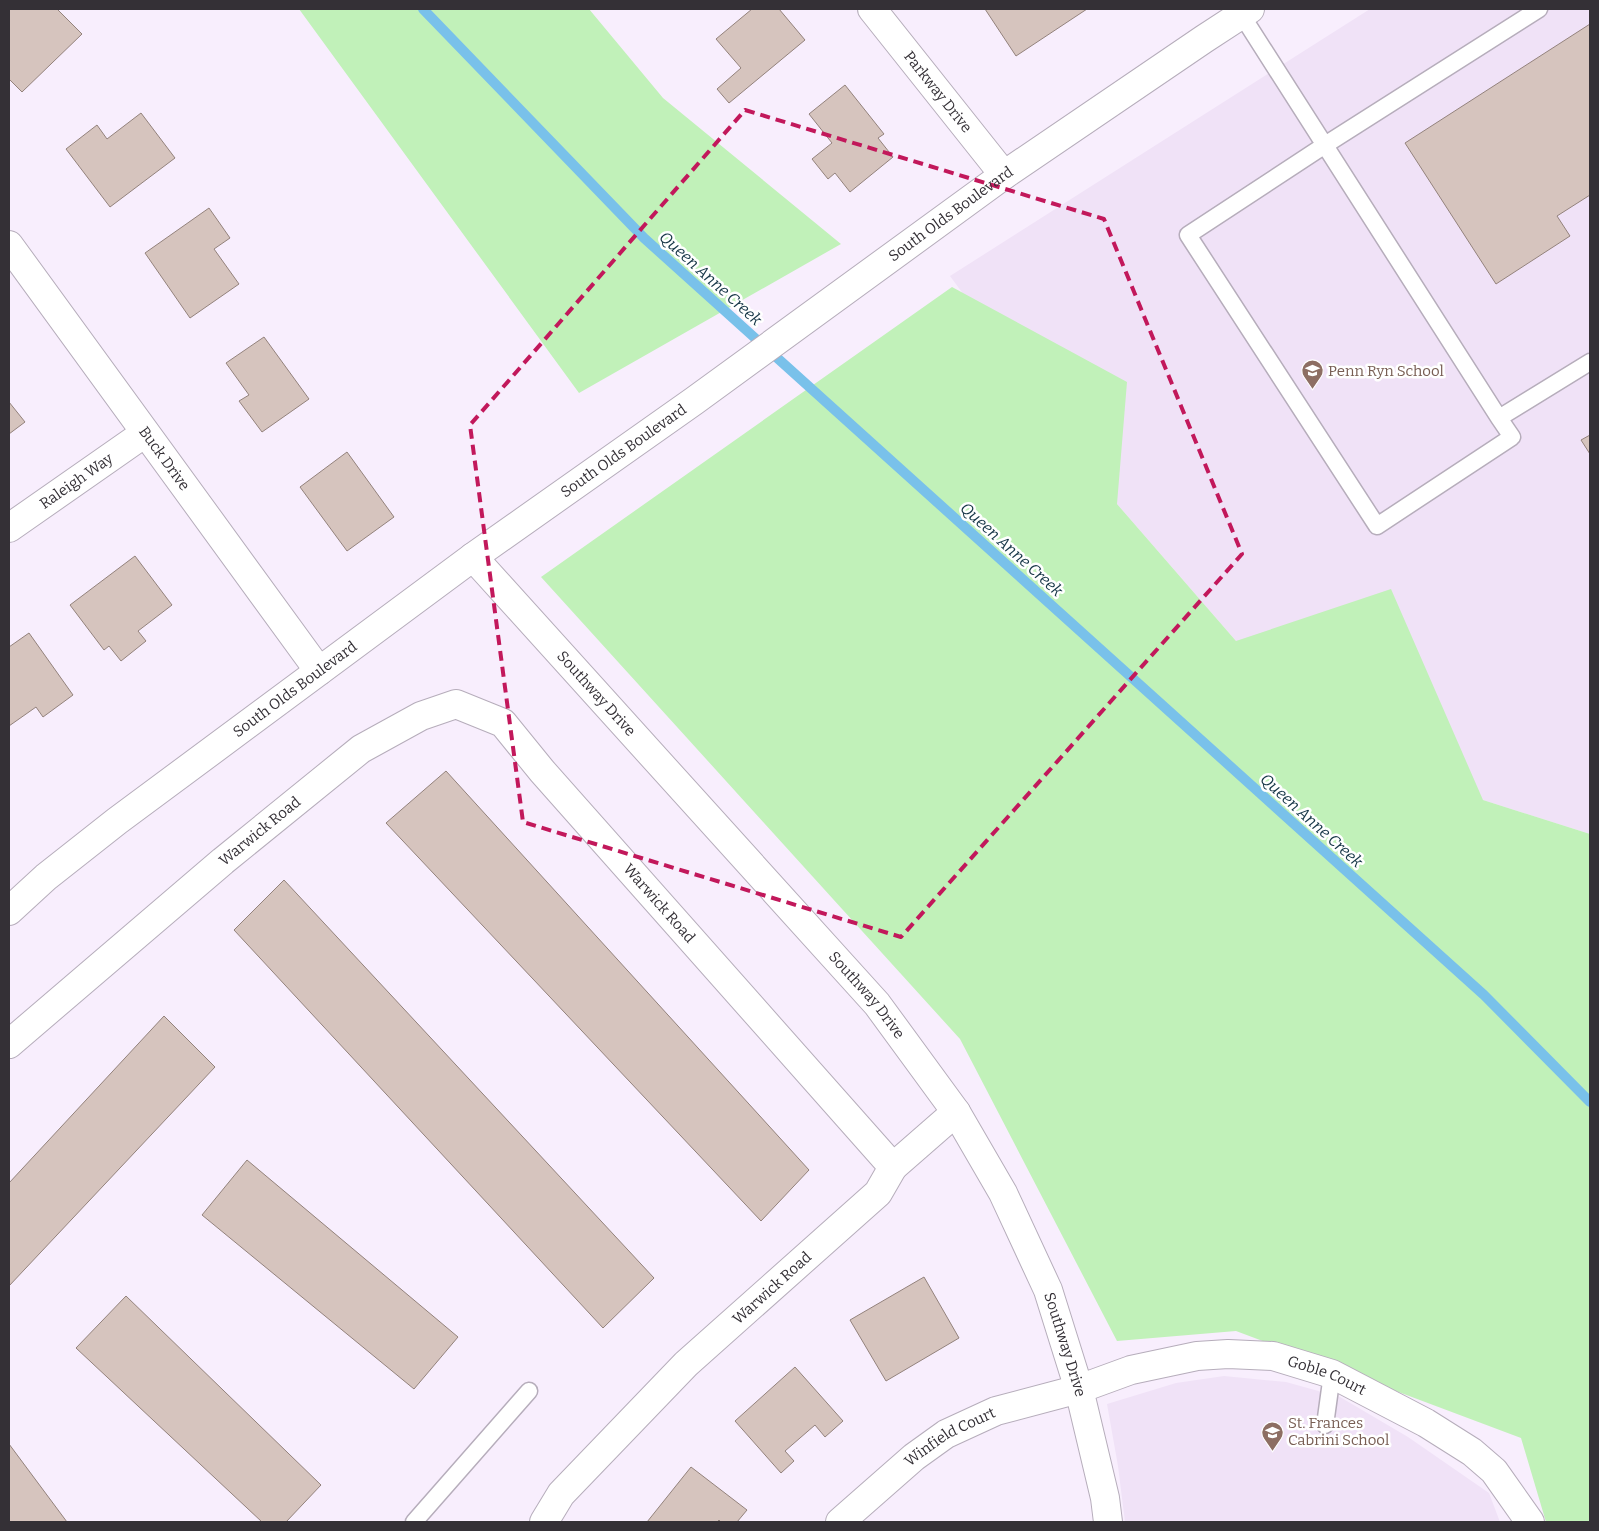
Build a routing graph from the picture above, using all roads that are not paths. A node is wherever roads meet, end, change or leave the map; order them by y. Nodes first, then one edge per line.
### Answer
1 (872, 9) edge
2 (1539, 9) edge
3 (1246, 12) edge
4 (1325, 145) junction
5 (1004, 175) junction
6 (9, 245) edge
7 (1590, 362) edge
8 (1499, 418) junction
9 (145, 433) junction
10 (9, 528) edge
11 (473, 557) junction
12 (319, 671) junction
13 (9, 911) edge
14 (9, 1044) edge
15 (956, 1112) junction
16 (893, 1167) junction
17 (1332, 1374) junction
18 (1079, 1389) junction
19 (529, 1391) dead end
20 (1325, 1425) dead end
21 (414, 1522) edge
22 (544, 1522) edge
23 (840, 1522) edge
24 (1108, 1522) edge
25 (1530, 1522) edge

1 - 5 street, Parkway Drive
2 - 4 lane
3 - 4 lane
3 - 5 street, South Olds Boulevard
4 - 8 lane
4 - 8 lane
5 - 11 street, South Olds Boulevard
6 - 9 street, Buck Drive
7 - 8 lane
9 - 10 street, Raleigh Way
9 - 12 street, Buck Drive
11 - 12 street, South Olds Boulevard
11 - 15 street, Southway Drive
12 - 13 street, South Olds Boulevard
14 - 16 street, Warwick Road
15 - 16 street
15 - 18 street, Southway Drive
16 - 22 street, Warwick Road
17 - 18 street, Goble Court
17 - 20 lane
17 - 25 street, Goble Court
18 - 23 street, Winfield Court
18 - 24 street, Southway Drive
19 - 21 lane

